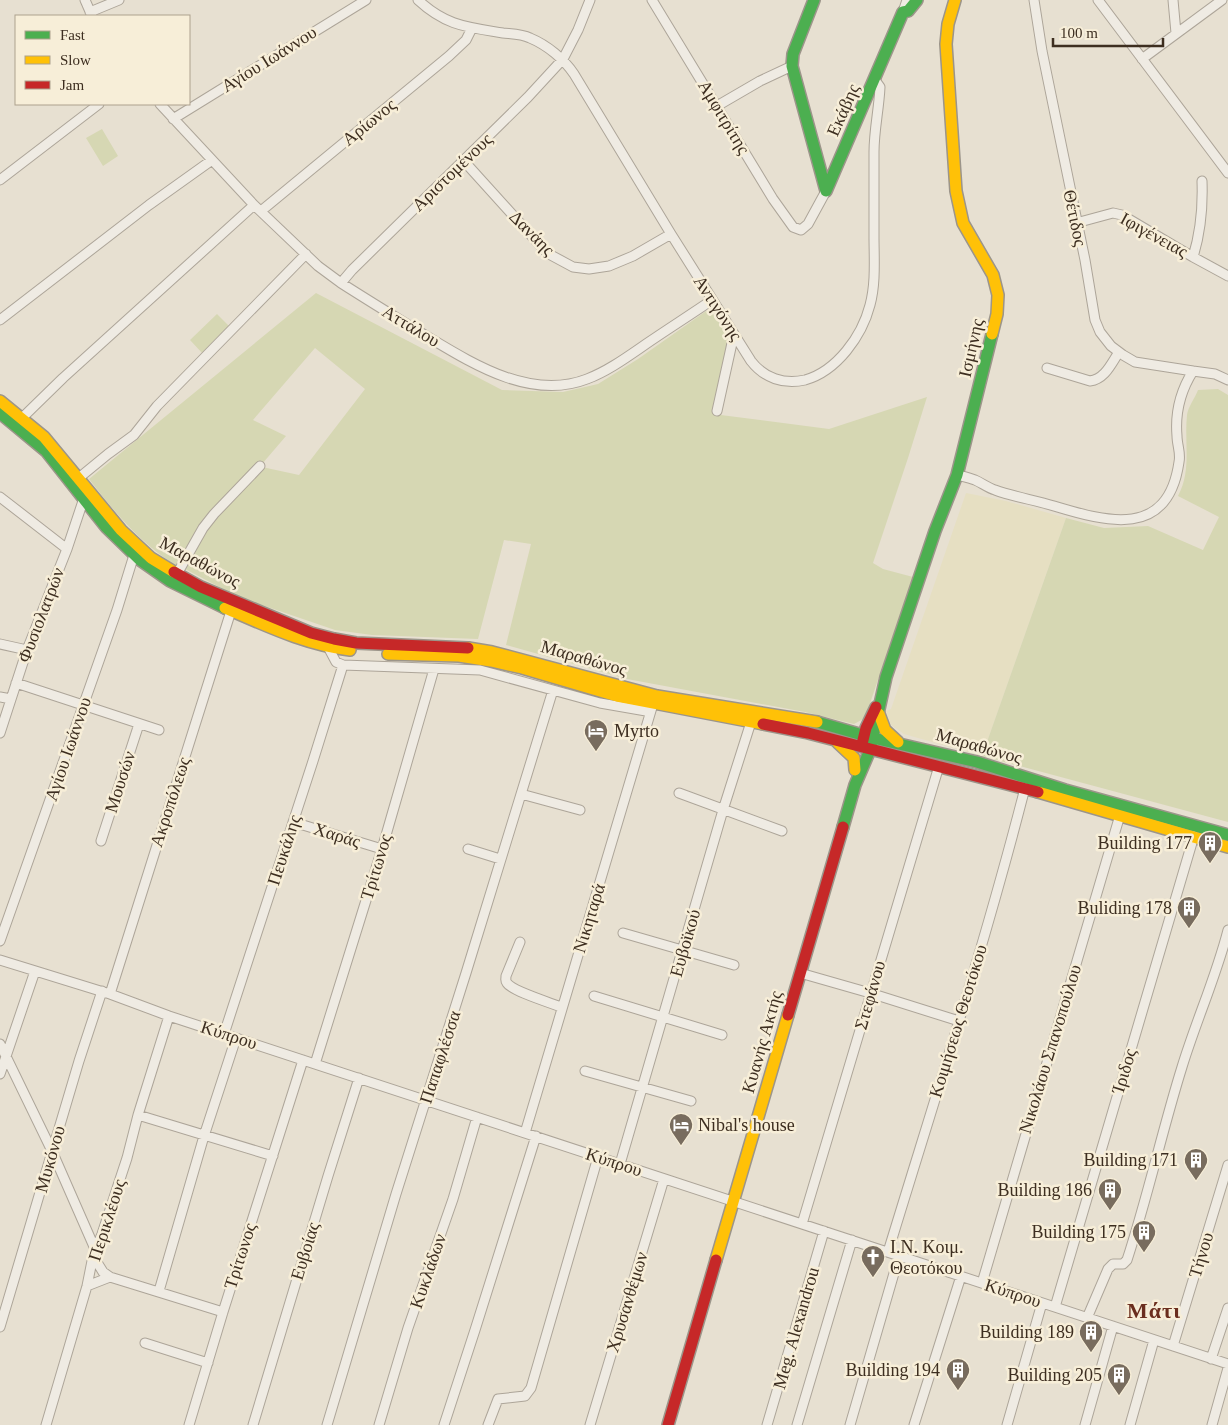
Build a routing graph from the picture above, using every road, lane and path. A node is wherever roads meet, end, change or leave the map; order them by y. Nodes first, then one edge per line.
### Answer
1 (85, 0) edge
2 (119, 0) edge
3 (366, 0) edge
4 (418, 0) edge
5 (590, 0) edge
6 (652, 0) edge
7 (814, 0) edge
8 (907, 0) edge
9 (917, 0) edge
10 (955, 0) edge
11 (1034, 0) edge
12 (1098, 0) edge
13 (1173, 0) edge
14 (1222, 0) edge
15 (903, 12) junction
16 (91, 14) edge
17 (472, 28) junction
18 (1176, 33) junction
19 (562, 59) junction
20 (1142, 59) junction
21 (792, 66) junction
22 (875, 80) junction
23 (98, 105) edge
24 (161, 105) edge
25 (718, 106) junction
26 (173, 119) junction
27 (212, 160) junction
28 (463, 160) junction
29 (1228, 173) edge
30 (0, 180) edge
31 (1202, 181) dead end
32 (826, 190) junction
33 (257, 208) junction
34 (1076, 223) junction
35 (801, 230) joint
36 (671, 234) junction
37 (306, 254) junction
38 (1193, 257) junction
39 (1228, 276) edge
40 (341, 283) junction
41 (712, 300) junction
42 (0, 320) edge
43 (734, 334) junction
44 (1119, 352) junction
45 (1047, 368) dead end
46 (1193, 371) junction
47 (1228, 380) edge
48 (0, 402) edge
49 (718, 411) dead end
50 (0, 413) edge
51 (22, 418) junction
52 (260, 466) dead end
53 (957, 475) junction
54 (80, 477) junction
55 (0, 498) edge
56 (84, 498) junction
57 (67, 549) junction
58 (134, 555) junction
59 (176, 574) junction
60 (231, 610) junction
61 (0, 644) edge
62 (328, 647) junction
63 (27, 650) junction
64 (343, 665) junction
65 (434, 669) junction
66 (16, 683) junction
67 (553, 690) junction
68 (0, 697) edge
69 (11, 699) junction
70 (880, 699) junction
71 (653, 704) junction
72 (83, 705) junction
73 (878, 714) junction
74 (751, 722) junction
75 (139, 724) junction
76 (159, 730) dead end
77 (0, 733) edge
78 (868, 737) junction
79 (832, 739) junction
80 (900, 744) junction
81 (866, 749) junction
82 (939, 766) junction
83 (855, 770) junction
84 (855, 785) junction
85 (1025, 788) junction
86 (679, 793) dead end
87 (521, 794) junction
88 (580, 810) dead end
89 (723, 810) junction
90 (1120, 815) junction
91 (293, 822) junction
92 (782, 831) dead end
93 (1228, 835) edge
94 (1194, 836) junction
95 (101, 840) dead end
96 (1228, 847) edge
97 (382, 849) junction
98 (468, 849) dead end
99 (500, 859) junction
100 (1228, 930) edge
101 (623, 933) dead end
102 (0, 942) edge
103 (520, 942) dead end
104 (683, 949) junction
105 (0, 960) edge
106 (734, 965) dead end
107 (35, 971) junction
108 (800, 973) junction
109 (106, 992) junction
110 (870, 993) junction
111 (594, 996) dead end
112 (561, 1006) junction
113 (169, 1016) junction
114 (663, 1017) junction
115 (958, 1021) junction
116 (224, 1034) junction
117 (722, 1035) dead end
118 (236, 1038) junction
119 (0, 1044) edge
120 (5, 1057) junction
121 (303, 1060) junction
122 (315, 1064) junction
123 (585, 1071) dead end
124 (0, 1074) edge
125 (360, 1078) junction
126 (643, 1088) junction
127 (426, 1100) junction
128 (691, 1101) dead end
129 (138, 1115) junction
130 (477, 1117) junction
131 (525, 1133) junction
132 (204, 1136) junction
133 (536, 1136) junction
134 (52, 1151) junction
135 (273, 1156) junction
136 (598, 1157) junction
137 (620, 1164) junction
138 (1228, 1164) edge
139 (664, 1178) junction
140 (733, 1201) junction
141 (802, 1224) junction
142 (824, 1231) junction
143 (852, 1240) junction
144 (888, 1252) junction
145 (94, 1253) junction
146 (899, 1256) junction
147 (961, 1276) junction
148 (110, 1277) junction
149 (982, 1283) junction
150 (87, 1286) junction
151 (159, 1292) junction
152 (1042, 1303) junction
153 (1055, 1307) junction
154 (1228, 1308) edge
155 (222, 1312) junction
156 (1087, 1318) junction
157 (0, 1326) edge
158 (1113, 1326) junction
159 (1154, 1340) junction
160 (145, 1343) dead end
161 (1173, 1346) junction
162 (1212, 1359) junction
163 (208, 1363) junction
164 (1228, 1366) edge
165 (46, 1425) edge
166 (189, 1425) edge
167 (253, 1425) edge
168 (327, 1425) edge
169 (379, 1425) edge
170 (444, 1425) edge
171 (488, 1425) edge
172 (590, 1425) edge
173 (668, 1425) edge
174 (768, 1425) edge
175 (796, 1425) edge
176 (850, 1425) edge
177 (914, 1425) edge
178 (1007, 1425) edge
179 (1084, 1425) edge
180 (1130, 1425) edge
181 (1212, 1425) edge

1 - 16 street
2 - 16 street
3 - 26 street, Αγίου Ιωάννου
4 - 17 street, Αντιγόνης
5 - 19 street, Αριστομένους
6 - 25 street, Αμφιτρίτης
7 - 21 main road
8 - 15 street, Εκάβης
9 - 15 main road
10 - 53 main road, Ισμήνης
11 - 34 street, Θέτιδος
12 - 20 street
13 - 18 street
14 - 18 street
15 - 22 main road, Εκάβης
17 - 19 street, Αντιγόνης
17 - 33 street, Αρίωνος
18 - 20 street
19 - 28 street, Αριστομένους
19 - 36 street, Αντιγόνης
20 - 29 street
21 - 25 street
21 - 32 main road
22 - 32 main road, Εκάβης
22 - 43 street, Αντιγόνης
23 - 30 street
24 - 26 street, Αττάλου
25 - 35 street, Αμφιτρίτης
26 - 27 street, Αττάλου
27 - 33 street, Αττάλου
27 - 42 street
28 - 36 street, Δανάης
28 - 40 street, Αριστομένους
31 - 38 street
32 - 35 street, Εκάβης
33 - 37 street, Αττάλου
33 - 51 street, Αρίωνος
34 - 38 street, Ιφιγένειας
34 - 44 street, Θέτιδος
36 - 41 street, Αντιγόνης
37 - 40 street, Αττάλου
37 - 54 street
38 - 39 street, Ιφιγένειας
40 - 41 street, Αττάλου
41 - 43 street, Αντιγόνης
43 - 49 street
44 - 45 street
44 - 46 street, Θέτιδος
46 - 47 street, Θέτιδος
46 - 53 street
48 - 51 main road, Μαραθώνος
50 - 56 main road, Μαραθώνος
51 - 54 main road, Μαραθώνος
52 - 59 street
53 - 70 main road, Ισμήνης
54 - 59 main road, Μαραθώνος
55 - 57 street
56 - 57 street, Φυσιολατρών
56 - 58 main road, Μαραθώνος
57 - 63 street, Φυσιολατρών
58 - 60 main road, Μαραθώνος
58 - 72 street, Αγίου Ιωάννου
59 - 78 main road, Μαραθώνος
60 - 62 main road, Μαραθώνος
60 - 109 street, Ακροπόλεως
61 - 63 street
62 - 64 street
62 - 71 main road, Μαραθώνος
63 - 66 street, Φυσιολατρών
64 - 65 street
64 - 91 street, Πευκάλης
65 - 67 street
65 - 97 street, Τρίτωνος
66 - 69 street, Φυσιολατρών
66 - 72 street
67 - 71 street
67 - 87 street, Παπαφλέσσα
68 - 69 street
69 - 77 street, Φυσιολατρών
70 - 73 main road
70 - 78 main road
71 - 74 main road, Μαραθώνος
71 - 112 street, Νικηταρά
72 - 75 street
72 - 102 street, Αγίου Ιωάννου
73 - 78 main road
73 - 80 main road
74 - 79 main road, Μαραθώνος
74 - 89 street, Ευβοϊκού
75 - 76 street
75 - 95 street, Μουσών
78 - 80 main road, Μαραθώνος
78 - 81 main road
79 - 81 main road, Μαραθώνος
79 - 83 main road
80 - 93 main road, Μαραθώνος
81 - 82 main road, Μαραθώνος
81 - 83 main road, Κυανής Ακτής
81 - 84 main road, Κυανής Ακτής
82 - 85 main road, Μαραθώνος
82 - 110 street, Στεφάνου
83 - 84 main road, Κυανής Ακτής
84 - 108 main road, Κυανής Ακτής
85 - 90 main road, Μαραθώνος
85 - 115 street, Κοιμήσεως Θεοτόκου
86 - 89 street
87 - 88 street
87 - 99 street, Παπαφλέσσα
89 - 92 street
89 - 104 street, Ευβοϊκού
90 - 94 main road, Μαραθώνος
90 - 149 street, Νικολάου Σπανοπούλου
91 - 97 street, Χαράς
91 - 116 street, Πευκάλης
94 - 96 main road, Μαραθώνος
94 - 153 street, Ίριδος
97 - 122 street, Τρίτωνος
98 - 99 street
99 - 127 street, Παπαφλέσσα
100 - 156 street
101 - 104 street
103 - 112 street
104 - 106 street
104 - 114 street, Ευβοϊκού
105 - 107 street, Κύπρου
107 - 109 street, Κύπρου
107 - 120 street
108 - 110 street
108 - 140 main road, Κυανής Ακτής
109 - 113 street, Κύπρου
109 - 134 street, Μυκόνου
110 - 115 street
110 - 141 street, Στεφάνου
111 - 114 street
112 - 131 street, Νικηταρά
113 - 116 street, Κύπρου
113 - 129 street, Περικλέους
114 - 117 street
114 - 126 street, Ευβοϊκού
115 - 144 street, Κοιμήσεως Θεοτόκου
116 - 118 street, Κύπρου
118 - 121 street, Κύπρου
118 - 132 street
119 - 120 street
120 - 124 street
120 - 134 street
121 - 122 street, Κύπρου
121 - 135 street, Τρίτωνος
122 - 125 street, Κύπρου
123 - 126 street
125 - 127 street, Κύπρου
125 - 167 street, Ευβοίας
126 - 128 street
126 - 137 street, Ευβοϊκού
127 - 130 street, Κύπρου
127 - 168 street, Παπαφλέσσα
129 - 132 street
129 - 145 street, Περικλέους
130 - 131 street, Κύπρου
130 - 169 street, Κυκλάδων
131 - 133 street, Κύπρου
132 - 135 street
132 - 151 street
133 - 136 street, Κύπρου
133 - 170 street
134 - 145 street
134 - 157 street, Μυκόνου
135 - 155 street, Τρίτωνος
136 - 137 street, Κύπρου
136 - 171 street
137 - 139 street, Κύπρου
138 - 161 street, Τήνου
139 - 140 street, Κύπρου
139 - 172 street, Χρυσανθέμων
140 - 141 street, Κύπρου
140 - 173 main road, Κυανής Ακτής
141 - 142 street, Κύπρου
142 - 143 street, Κύπρου
142 - 174 street, Meg. Alexandrou
143 - 144 street, Κύπρου
143 - 175 street
144 - 146 street, Κύπρου
145 - 148 street
145 - 150 street, Περικλέους
146 - 147 street, Κύπρου
146 - 176 street
147 - 149 street, Κύπρου
147 - 177 street
148 - 150 street
148 - 151 street
149 - 152 street, Κύπρου
150 - 165 street, Περικλέους
151 - 155 street
152 - 153 street, Κύπρου
152 - 178 street
153 - 156 street, Κύπρου
154 - 162 street
155 - 163 street, Τρίτωνος
156 - 158 street, Κύπρου
158 - 159 street, Κύπρου
158 - 179 street
159 - 161 street, Κύπρου
159 - 180 street
160 - 163 street
161 - 162 street, Κύπρου
162 - 164 street, Κύπρου
163 - 166 street, Τρίτωνος
164 - 181 street

